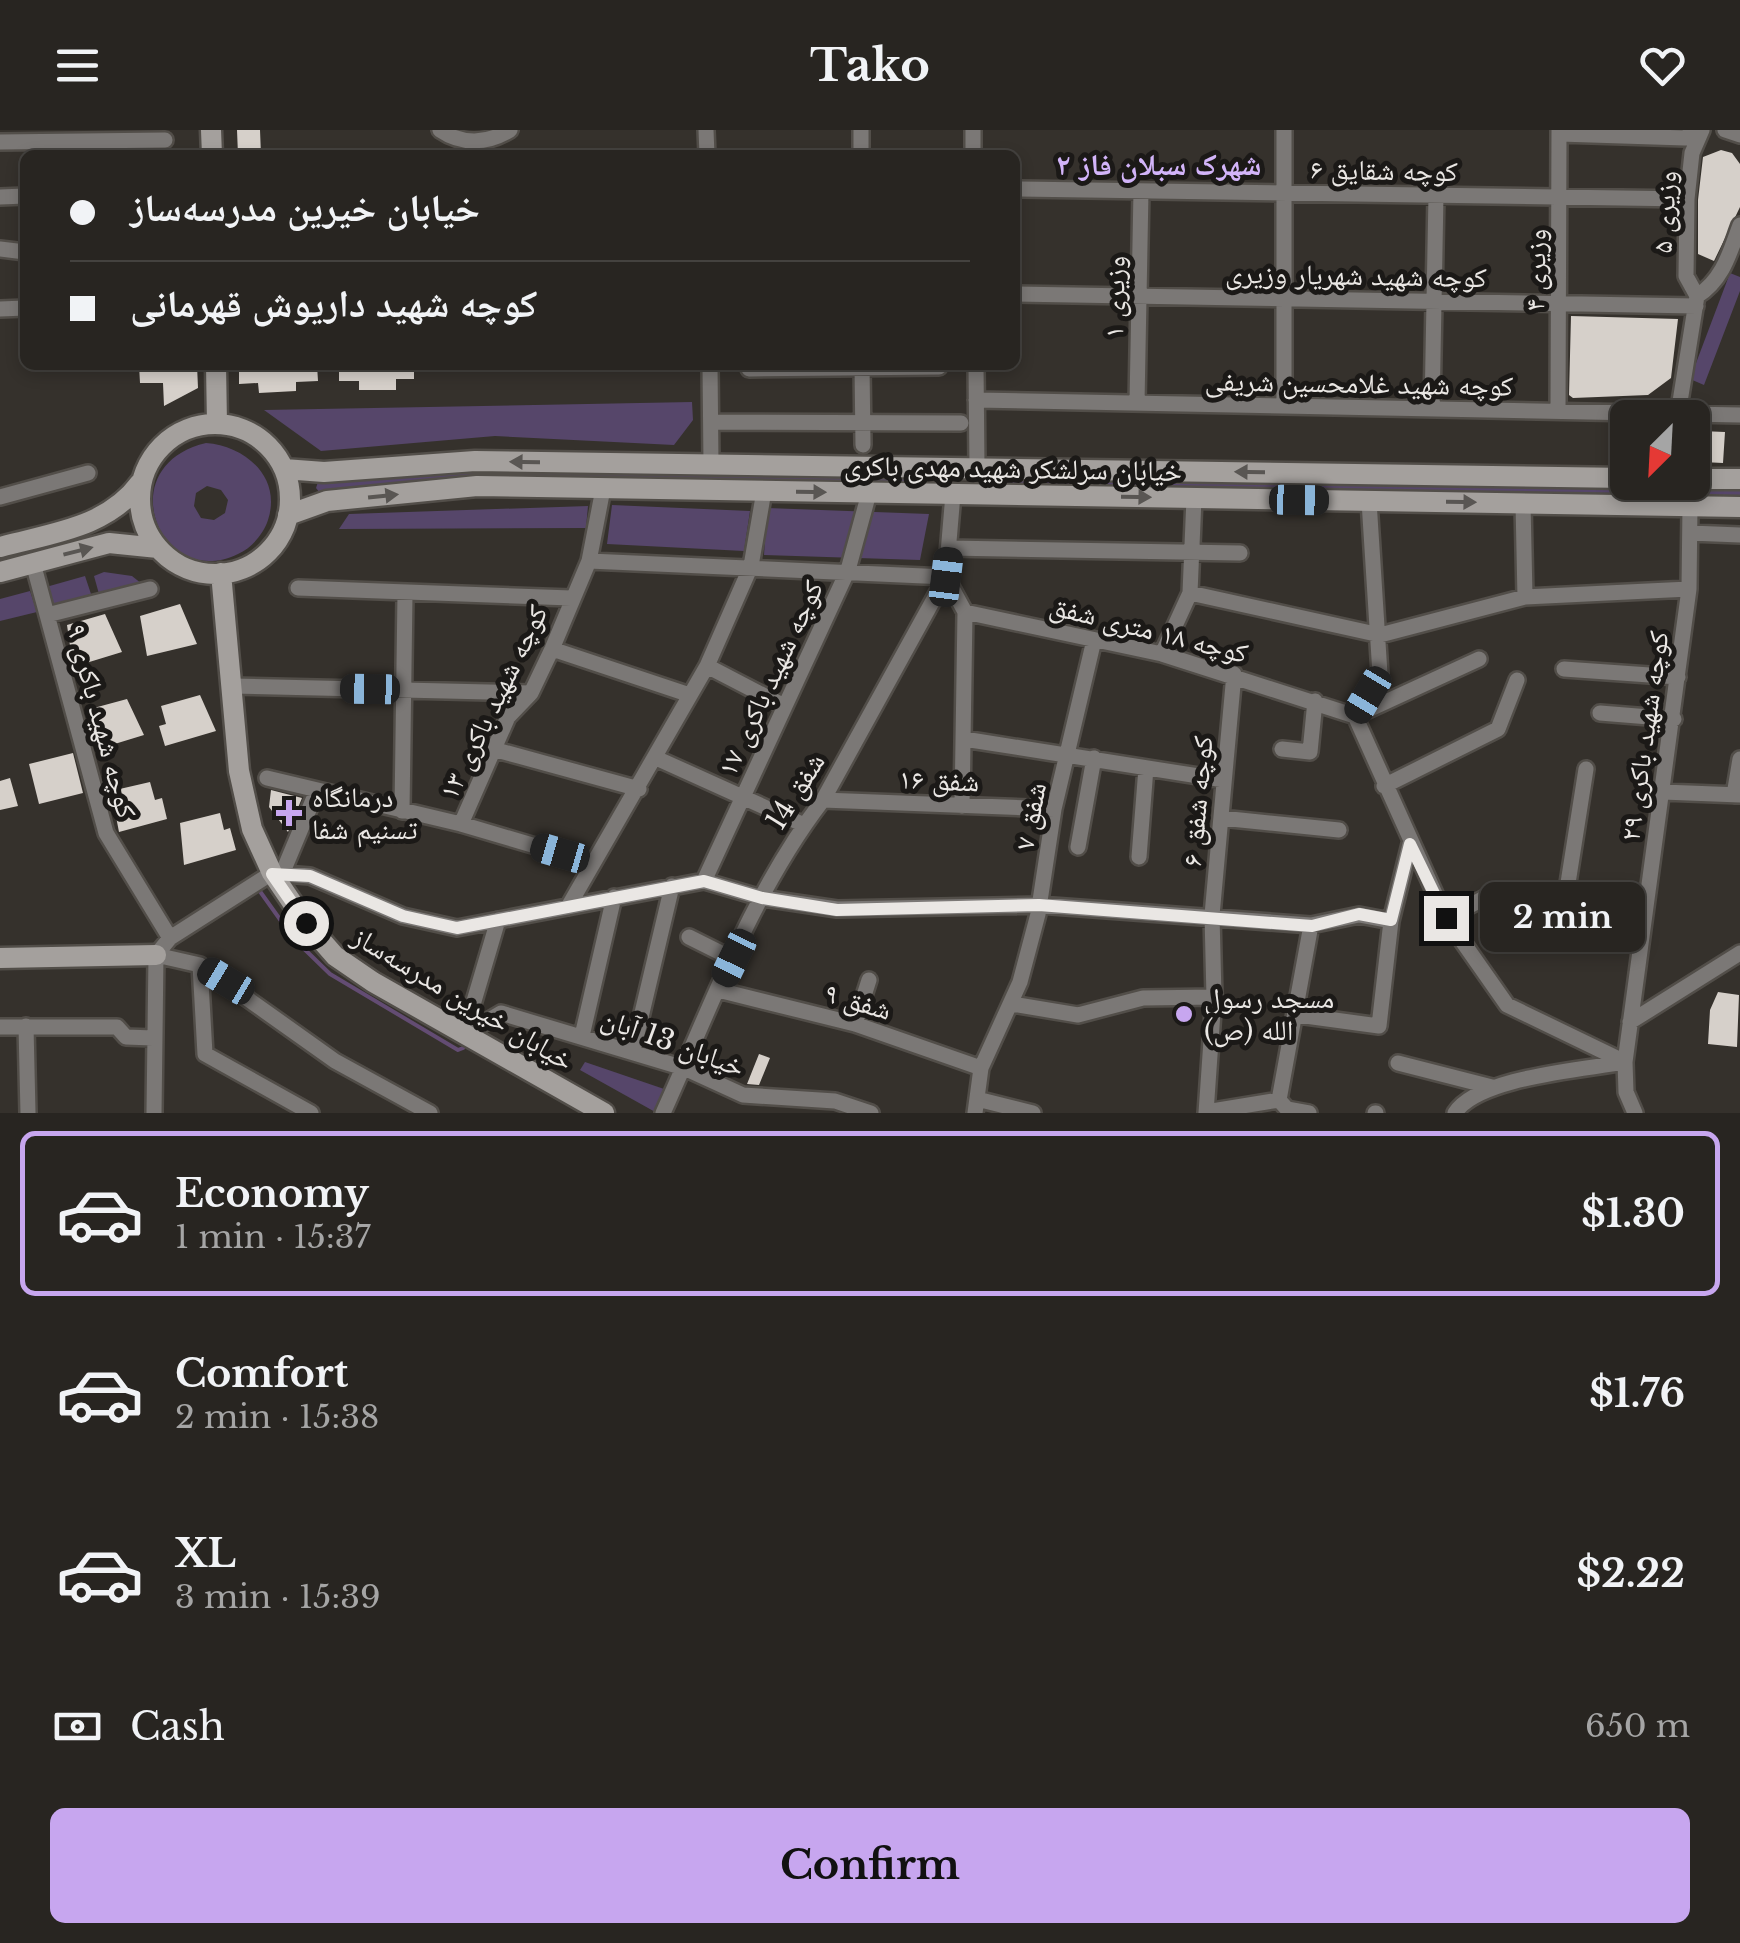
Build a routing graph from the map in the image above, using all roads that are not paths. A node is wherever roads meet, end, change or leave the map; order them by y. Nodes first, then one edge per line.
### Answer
1 (440, 130) edge
2 (510, 130) edge
3 (1284, 130) edge
4 (1698, 130) edge
5 (1725, 130) edge
6 (1560, 132) edge
7 (1740, 135) edge
8 (165, 140) dead end
9 (0, 142) edge
10 (1020, 189) dead end
11 (1142, 191) junction
12 (1284, 193) junction
13 (1436, 195) junction
14 (1560, 197) junction
15 (1687, 199) junction
16 (1740, 225) edge
17 (1020, 294) edge
18 (1139, 296) junction
19 (1284, 299) junction
20 (1434, 301) junction
21 (1697, 301) junction
22 (1560, 304) junction
23 (216, 370) edge
24 (710, 370) edge
25 (862, 370) edge
26 (976, 370) edge
27 (976, 400) junction
28 (1680, 400) edge
29 (1137, 404) junction
30 (1284, 406) junction
31 (1432, 409) junction
32 (1558, 411) junction
33 (1610, 412) edge
34 (1710, 415) edge
35 (1740, 415) edge
36 (711, 422) junction
37 (863, 422) junction
38 (961, 423) dead end
39 (217, 424) junction
40 (863, 446) dead end
41 (711, 464) junction
42 (977, 468) junction
43 (284, 469) junction
44 (88, 473) dead end
45 (1610, 478) edge
46 (1710, 478) edge
47 (1740, 479) edge
48 (141, 482) junction
49 (603, 488) junction
50 (764, 491) junction
51 (869, 493) junction
52 (953, 494) junction
53 (0, 496) edge
54 (1194, 498) junction
55 (1369, 501) junction
56 (1523, 504) junction
57 (1690, 506) junction
58 (1740, 507) edge
59 (288, 515) junction
60 (1690, 534) junction
61 (1740, 535) edge
62 (0, 547) edge
63 (158, 548) junction
64 (949, 548) junction
65 (1194, 551) junction
66 (1240, 553) dead end
67 (589, 560) junction
68 (33, 562) junction
69 (752, 566) junction
70 (848, 570) junction
71 (0, 572) edge
72 (222, 574) junction
73 (946, 577) junction
74 (298, 588) dead end
75 (150, 589) dead end
76 (1689, 589) junction
77 (1190, 593) junction
78 (405, 594) junction
79 (571, 598) junction
80 (1526, 598) junction
81 (965, 612) junction
82 (48, 616) junction
83 (1380, 635) junction
84 (1094, 640) junction
85 (552, 650) junction
86 (1162, 654) junction
87 (1479, 659) dead end
88 (707, 666) junction
89 (1564, 669) dead end
90 (1234, 674) junction
91 (1678, 677) junction
92 (1517, 680) dead end
93 (232, 686) junction
94 (404, 690) junction
95 (531, 693) junction
96 (690, 695) junction
97 (1316, 701) junction
98 (784, 706) junction
99 (1600, 713) dead end
100 (1355, 716) junction
101 (1674, 719) junction
102 (964, 739) junction
103 (493, 749) junction
104 (1282, 749) dead end
105 (1069, 754) junction
106 (656, 758) junction
107 (1094, 758) junction
108 (1740, 760) edge
109 (1146, 768) junction
110 (1586, 769) dead end
111 (266, 778) dead end
112 (1224, 780) junction
113 (1384, 786) junction
114 (639, 789) junction
115 (1663, 792) junction
116 (1737, 795) edge
117 (741, 798) junction
118 (313, 800) dead end
119 (823, 800) junction
120 (962, 806) junction
121 (1054, 809) junction
122 (402, 811) junction
123 (1221, 818) junction
124 (461, 824) junction
125 (802, 824) junction
126 (1339, 830) dead end
127 (1410, 844) junction
128 (1078, 847) dead end
129 (1139, 858) dead end
130 (593, 863) junction
131 (277, 874) junction
132 (704, 881) junction
133 (672, 886) junction
134 (1496, 892) dead end
135 (614, 897) junction
136 (762, 898) junction
137 (1039, 905) junction
138 (568, 907) junction
139 (1212, 916) junction
140 (1446, 918) junction
141 (498, 920) junction
142 (1391, 920) junction
143 (1642, 920) junction
144 (1312, 926) junction
145 (688, 937) dead end
146 (170, 938) junction
147 (1740, 953) edge
148 (156, 955) junction
149 (0, 958) edge
150 (734, 958) junction
151 (200, 966) junction
152 (870, 980) dead end
153 (718, 990) junction
154 (1214, 997) junction
155 (1012, 1004) junction
156 (1298, 1015) junction
157 (1630, 1022) junction
158 (856, 1024) junction
159 (26, 1026) junction
160 (0, 1027) edge
161 (464, 1035) junction
162 (582, 1036) junction
163 (152, 1038) junction
164 (632, 1051) junction
165 (1626, 1062) junction
166 (1398, 1063) dead end
167 (684, 1068) junction
168 (982, 1068) junction
169 (1492, 1088) junction
170 (1280, 1100) junction
171 (976, 1106) edge
172 (831, 1107) edge
173 (28, 1113) edge
174 (154, 1113) edge
175 (311, 1113) edge
176 (430, 1113) edge
177 (604, 1113) edge
178 (663, 1113) edge
179 (872, 1113) edge
180 (1033, 1113) edge
181 (1206, 1113) edge
182 (1309, 1113) edge
183 (1455, 1113) edge
184 (1635, 1113) edge

1 - 2 street
3 - 12 street
4 - 6 street, وزیری ۵
4 - 15 street, وزیری ۵
5 - 7 street
6 - 14 street, وزیری ۴
8 - 9 street
10 - 11 street, کوچه شقایق ۶
11 - 12 street, کوچه شقایق ۶
11 - 18 street, وزیری ۱
12 - 13 street, کوچه شقایق ۶
12 - 19 street
13 - 14 street, کوچه شقایق ۶
13 - 20 street
14 - 15 street, کوچه شقایق ۶
14 - 22 street, وزیری ۴
15 - 21 street, وزیری ۵
16 - 21 street
17 - 18 street, کوچه شهید شهریار وزیری
18 - 19 street, کوچه شهید شهریار وزیری
18 - 29 street, وزیری ۱
19 - 20 street, کوچه شهید شهریار وزیری
19 - 30 street
20 - 22 street, کوچه شهید شهریار وزیری
20 - 31 street
21 - 22 street, کوچه شهید شهریار وزیری
21 - 28 street, وزیری ۵
22 - 32 street, وزیری ۴
23 - 39 main road
24 - 36 street
25 - 37 street
26 - 27 street
27 - 29 street, کوچه شهید غلامحسین شریفی
27 - 42 street
29 - 30 street, کوچه شهید غلامحسین شریفی
30 - 31 street, کوچه شهید غلامحسین شریفی
31 - 32 street, کوچه شهید غلامحسین شریفی
32 - 33 street, کوچه شهید غلامحسین شریفی
34 - 35 street, کوچه شهید غلامحسین شریفی
36 - 37 street
36 - 41 street
37 - 38 street
37 - 40 street
39 - 43 main road
39 - 48 main road
41 - 42 main road, خیابان سرلشکر شهید مهدی باکری
41 -> 43 main road, خیابان سرلشکر شهید مهدی باکری
45 -> 42 main road, خیابان سرلشکر شهید مهدی باکری
42 - 52 main road
43 - 59 main road
44 - 53 street
46 - 47 main road
48 - 62 main road
48 - 63 main road
49 - 50 main road, خیابان سرلشکر شهید مهدی باکری
59 -> 49 main road, خیابان سرلشکر شهید مهدی باکری
49 - 67 street, کوچه شهید باکری ۱۳
50 -> 51 main road, خیابان سرلشکر شهید مهدی باکری
50 - 69 street
51 - 52 main road, خیابان سرلشکر شهید مهدی باکری
51 - 70 street, کوچه شهید باکری ۱۷
52 -> 54 main road, خیابان سرلشکر شهید مهدی باکری
52 - 64 street, شفق 14
54 - 55 main road, خیابان سرلشکر شهید مهدی باکری
54 - 65 street
55 -> 56 main road, خیابان سرلشکر شهید مهدی باکری
55 - 83 street
56 - 57 main road, خیابان سرلشکر شهید مهدی باکری
56 - 80 street
57 - 58 main road, خیابان سرلشکر شهید مهدی باکری
57 - 60 street, کوچه شهید باکری ۲۹
59 - 72 main road
60 - 61 street
60 - 76 street, کوچه شهید باکری ۲۹
68 -> 63 main road
63 - 72 main road
64 - 65 street
64 - 73 street, شفق 14
65 - 66 street
65 - 77 street
67 - 69 street
67 - 79 street, کوچه شهید باکری ۱۳
68 - 71 main road
68 - 82 street, کوچه شهید باکری ۹
69 - 70 street
69 - 88 street
70 - 73 street
70 - 98 street, کوچه شهید باکری ۱۷
72 - 93 main road, خیابان خیرین مدرسه‌ساز
73 - 81 street
73 - 119 street, شفق 14
74 - 78 street
75 - 82 street
76 - 80 street
76 - 91 street, کوچه شهید باکری ۲۹
77 - 83 street
77 - 86 street
78 - 79 street
78 - 94 street
79 - 85 street, کوچه شهید باکری ۱۳
80 - 83 street
81 - 84 street, کوچه ۱۸ متری شفق
81 - 102 street
82 - 146 street, کوچه شهید باکری ۹
83 - 100 street
84 - 86 street, کوچه ۱۸ متری شفق
84 - 105 street, شفق ۷
85 - 95 street, کوچه شهید باکری ۱۳
85 - 96 street
86 - 90 street, کوچه ۱۸ متری شفق
87 - 100 street
88 - 96 street
88 - 98 street
89 - 91 street
90 - 97 street, کوچه ۱۸ متری شفق
90 - 112 street, کوچه شفق ۶
91 - 101 street, کوچه شهید باکری ۲۹
92 - 113 street
93 - 94 street
93 - 131 main road, خیابان خیرین مدرسه‌ساز
94 - 95 street
94 - 122 street
95 - 103 street, کوچه شهید باکری ۱۳
96 - 106 street
97 - 100 street, کوچه ۱۸ متری شفق
97 - 104 street
98 - 117 street, کوچه شهید باکری ۱۷
99 - 101 street
100 - 113 street
101 - 115 street, کوچه شهید باکری ۲۹
102 - 105 street
102 - 120 street
103 - 114 street
103 - 124 street, کوچه شهید باکری ۱۳
105 - 107 street
105 - 121 street, شفق ۷
106 - 114 street
106 - 117 street
107 - 109 street
107 - 128 street
108 - 116 street
109 - 112 street
109 - 129 street
110 - 143 street
111 - 122 street
112 - 123 street, کوچه شفق ۶
113 - 127 street
114 - 130 street
115 - 116 street
115 - 143 street, کوچه شهید باکری ۲۹
117 - 125 street
117 - 132 street, کوچه شهید باکری ۱۷
118 - 131 street
119 - 120 street, شفق ۱۶
119 - 125 street, شفق 14
120 - 121 street, شفق ۱۶
121 - 137 street, شفق ۷
122 - 124 street
123 - 126 street
123 - 139 street, کوچه شفق ۶
124 - 130 street
125 - 136 street, شفق 14
127 - 140 street
127 - 142 street
130 - 138 street
131 - 141 street
131 - 146 street
131 - 161 main road, خیابان خیرین مدرسه‌ساز
132 - 133 street
132 - 136 street
133 - 135 street
133 - 164 street
134 - 140 street
135 - 138 street
135 - 162 street
136 - 137 street
136 - 150 street, شفق 14
137 - 139 street
137 - 155 street, شفق ۷
138 - 141 street
139 - 144 street
139 - 154 street, کوچه شفق ۶
140 - 165 street
141 - 161 street
142 - 144 street
142 - 156 street
143 - 157 street, کوچه شهید باکری ۲۹
144 - 156 street
145 - 150 street
146 - 148 street
147 - 157 street
148 - 149 main road
148 - 151 street
148 - 163 street
150 - 153 street, شفق 14
151 - 175 street
151 - 176 street
152 - 158 street
153 - 158 street, شفق ۹
153 - 167 street, شفق 14
154 - 155 street
154 - 181 street, کوچه شفق ۶
155 - 168 street, شفق ۷
156 - 170 street
157 - 165 street, کوچه شهید باکری ۲۹
158 - 168 street, شفق ۹
159 - 160 street
159 - 163 street
159 - 173 street
161 - 162 street, خیابان 13 آبان
161 - 177 main road, خیابان خیرین مدرسه‌ساز
162 - 164 street, خیابان 13 آبان
163 - 174 street
164 - 167 street, خیابان 13 آبان
165 - 169 street
165 - 184 street, کوچه شهید باکری ۲۹
166 - 169 street
167 - 172 street, خیابان 13 آبان
167 - 178 street, شفق 14
168 - 171 street, شفق ۷
169 - 183 street
170 - 181 street
170 - 182 street
171 - 180 street
172 - 179 street, خیابان 13 آبان

